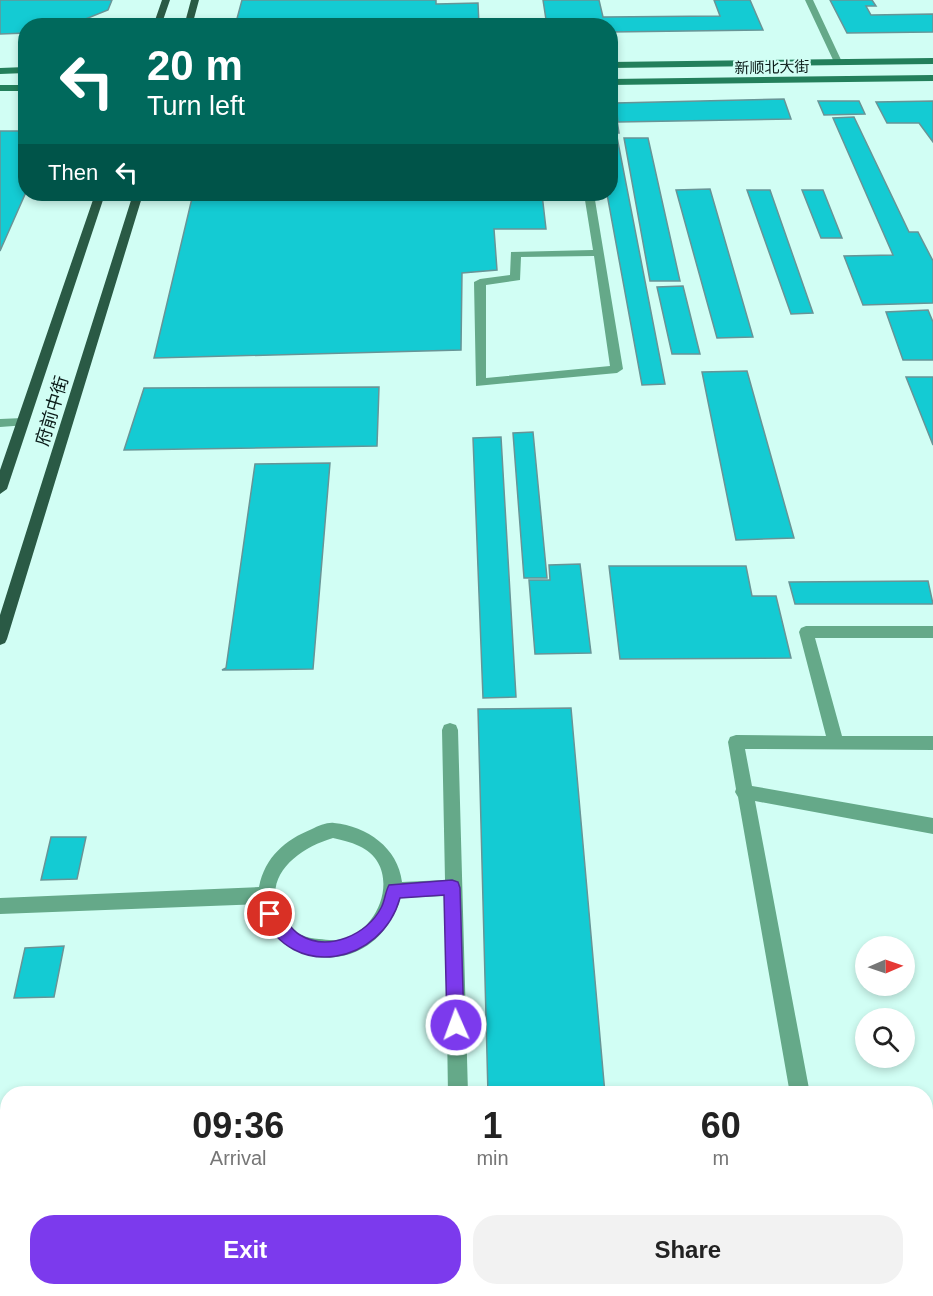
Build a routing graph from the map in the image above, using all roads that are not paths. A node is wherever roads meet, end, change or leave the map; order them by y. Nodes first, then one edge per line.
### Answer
1 (166, 0) edge
2 (195, 0) edge
3 (809, 0) edge
4 (160, 18) edge
5 (190, 18) edge
6 (933, 61) edge
7 (838, 62) junction
8 (618, 65) edge
9 (18, 70) edge
10 (0, 71) edge
11 (933, 78) edge
12 (618, 82) edge
13 (0, 88) edge
14 (18, 88) edge
15 (98, 201) edge
16 (136, 201) edge
17 (590, 201) edge
18 (598, 253) junction
19 (22, 422) junction
20 (0, 423) edge
21 (0, 489) edge
22 (933, 632) edge
23 (0, 639) edge
24 (450, 730) dead end
25 (836, 742) junction
26 (933, 743) edge
27 (743, 792) junction
28 (933, 826) edge
29 (452, 888) junction
30 (394, 890) junction
31 (267, 895) junction
32 (0, 906) edge
33 (458, 1086) edge
34 (798, 1086) edge

1 - 4 main road
2 - 5 main road
3 - 7 street
6 - 7 main road, 新顺北大街
7 - 8 main road, 新顺北大街
9 - 10 main road
11 - 12 main road, 新顺北大街
13 - 14 main road
15 - 19 main road, 府前中街
16 - 23 main road, 府前中街
17 - 18 street
18 - 18 street
19 - 20 street
19 - 21 main road, 府前中街
22 - 25 street
24 - 29 street
25 - 26 street
25 - 27 street
27 - 28 street
27 - 34 street
29 - 30 street
29 - 33 street
30 - 31 street
30 - 31 street
31 - 32 street

